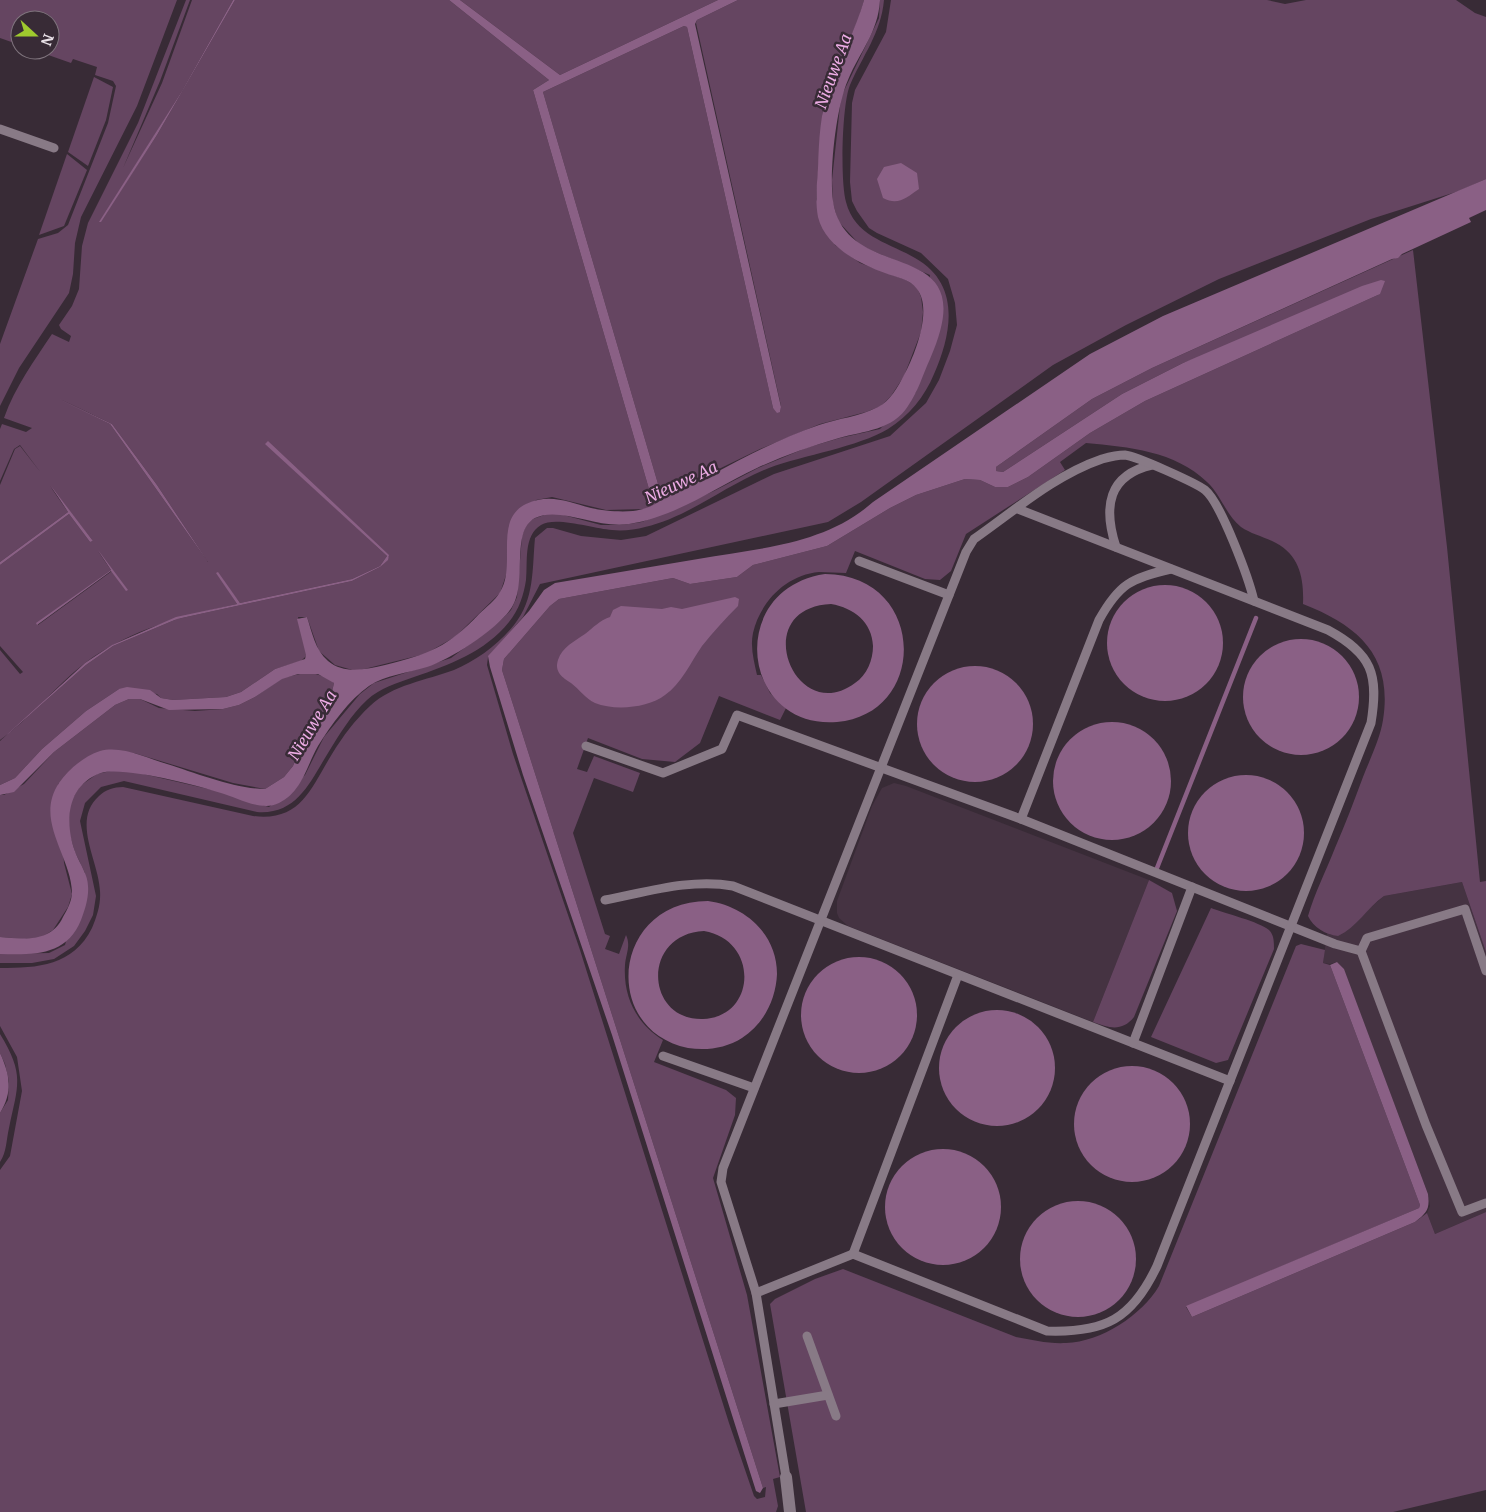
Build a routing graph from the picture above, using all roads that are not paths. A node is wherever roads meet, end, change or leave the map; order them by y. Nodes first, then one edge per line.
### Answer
1 (0, 129) edge
2 (54, 148) dead end
3 (1152, 465) junction
4 (1018, 509) junction
5 (1116, 547) junction
6 (859, 561) dead end
7 (1171, 568) junction
8 (949, 595) junction
9 (1254, 601) junction
10 (586, 746) dead end
11 (881, 767) junction
12 (1021, 819) junction
13 (1192, 887) junction
14 (606, 900) dead end
15 (820, 921) junction
16 (1291, 927) junction
17 (1361, 951) junction
18 (1486, 972) edge
19 (958, 975) junction
20 (1133, 1044) junction
21 (663, 1056) dead end
22 (1230, 1081) junction
23 (754, 1088) junction
24 (1486, 1203) edge
25 (853, 1254) junction
26 (756, 1293) junction
27 (807, 1336) dead end
28 (828, 1396) junction
29 (774, 1404) junction
30 (836, 1416) dead end
31 (786, 1477) joint
32 (790, 1512) edge

1 - 2 lane
3 - 4 lane
3 - 5 lane
3 - 9 lane
4 - 5 lane
4 - 8 lane
5 - 7 lane
6 - 8 lane
7 - 9 lane
7 - 12 lane
8 - 11 lane
9 - 16 lane
10 - 11 lane
11 - 12 lane
11 - 15 lane
12 - 13 lane
13 - 16 lane
13 - 20 lane
14 - 15 lane
15 - 19 lane
15 - 23 lane
16 - 17 lane
16 - 22 lane
17 - 18 lane
17 - 24 lane
19 - 20 lane
19 - 25 lane
20 - 22 lane
21 - 23 lane
22 - 25 lane
23 - 26 lane
25 - 26 lane
26 - 29 lane
27 - 28 lane
28 - 29 lane
28 - 30 lane
29 - 31 lane
31 - 32 street

